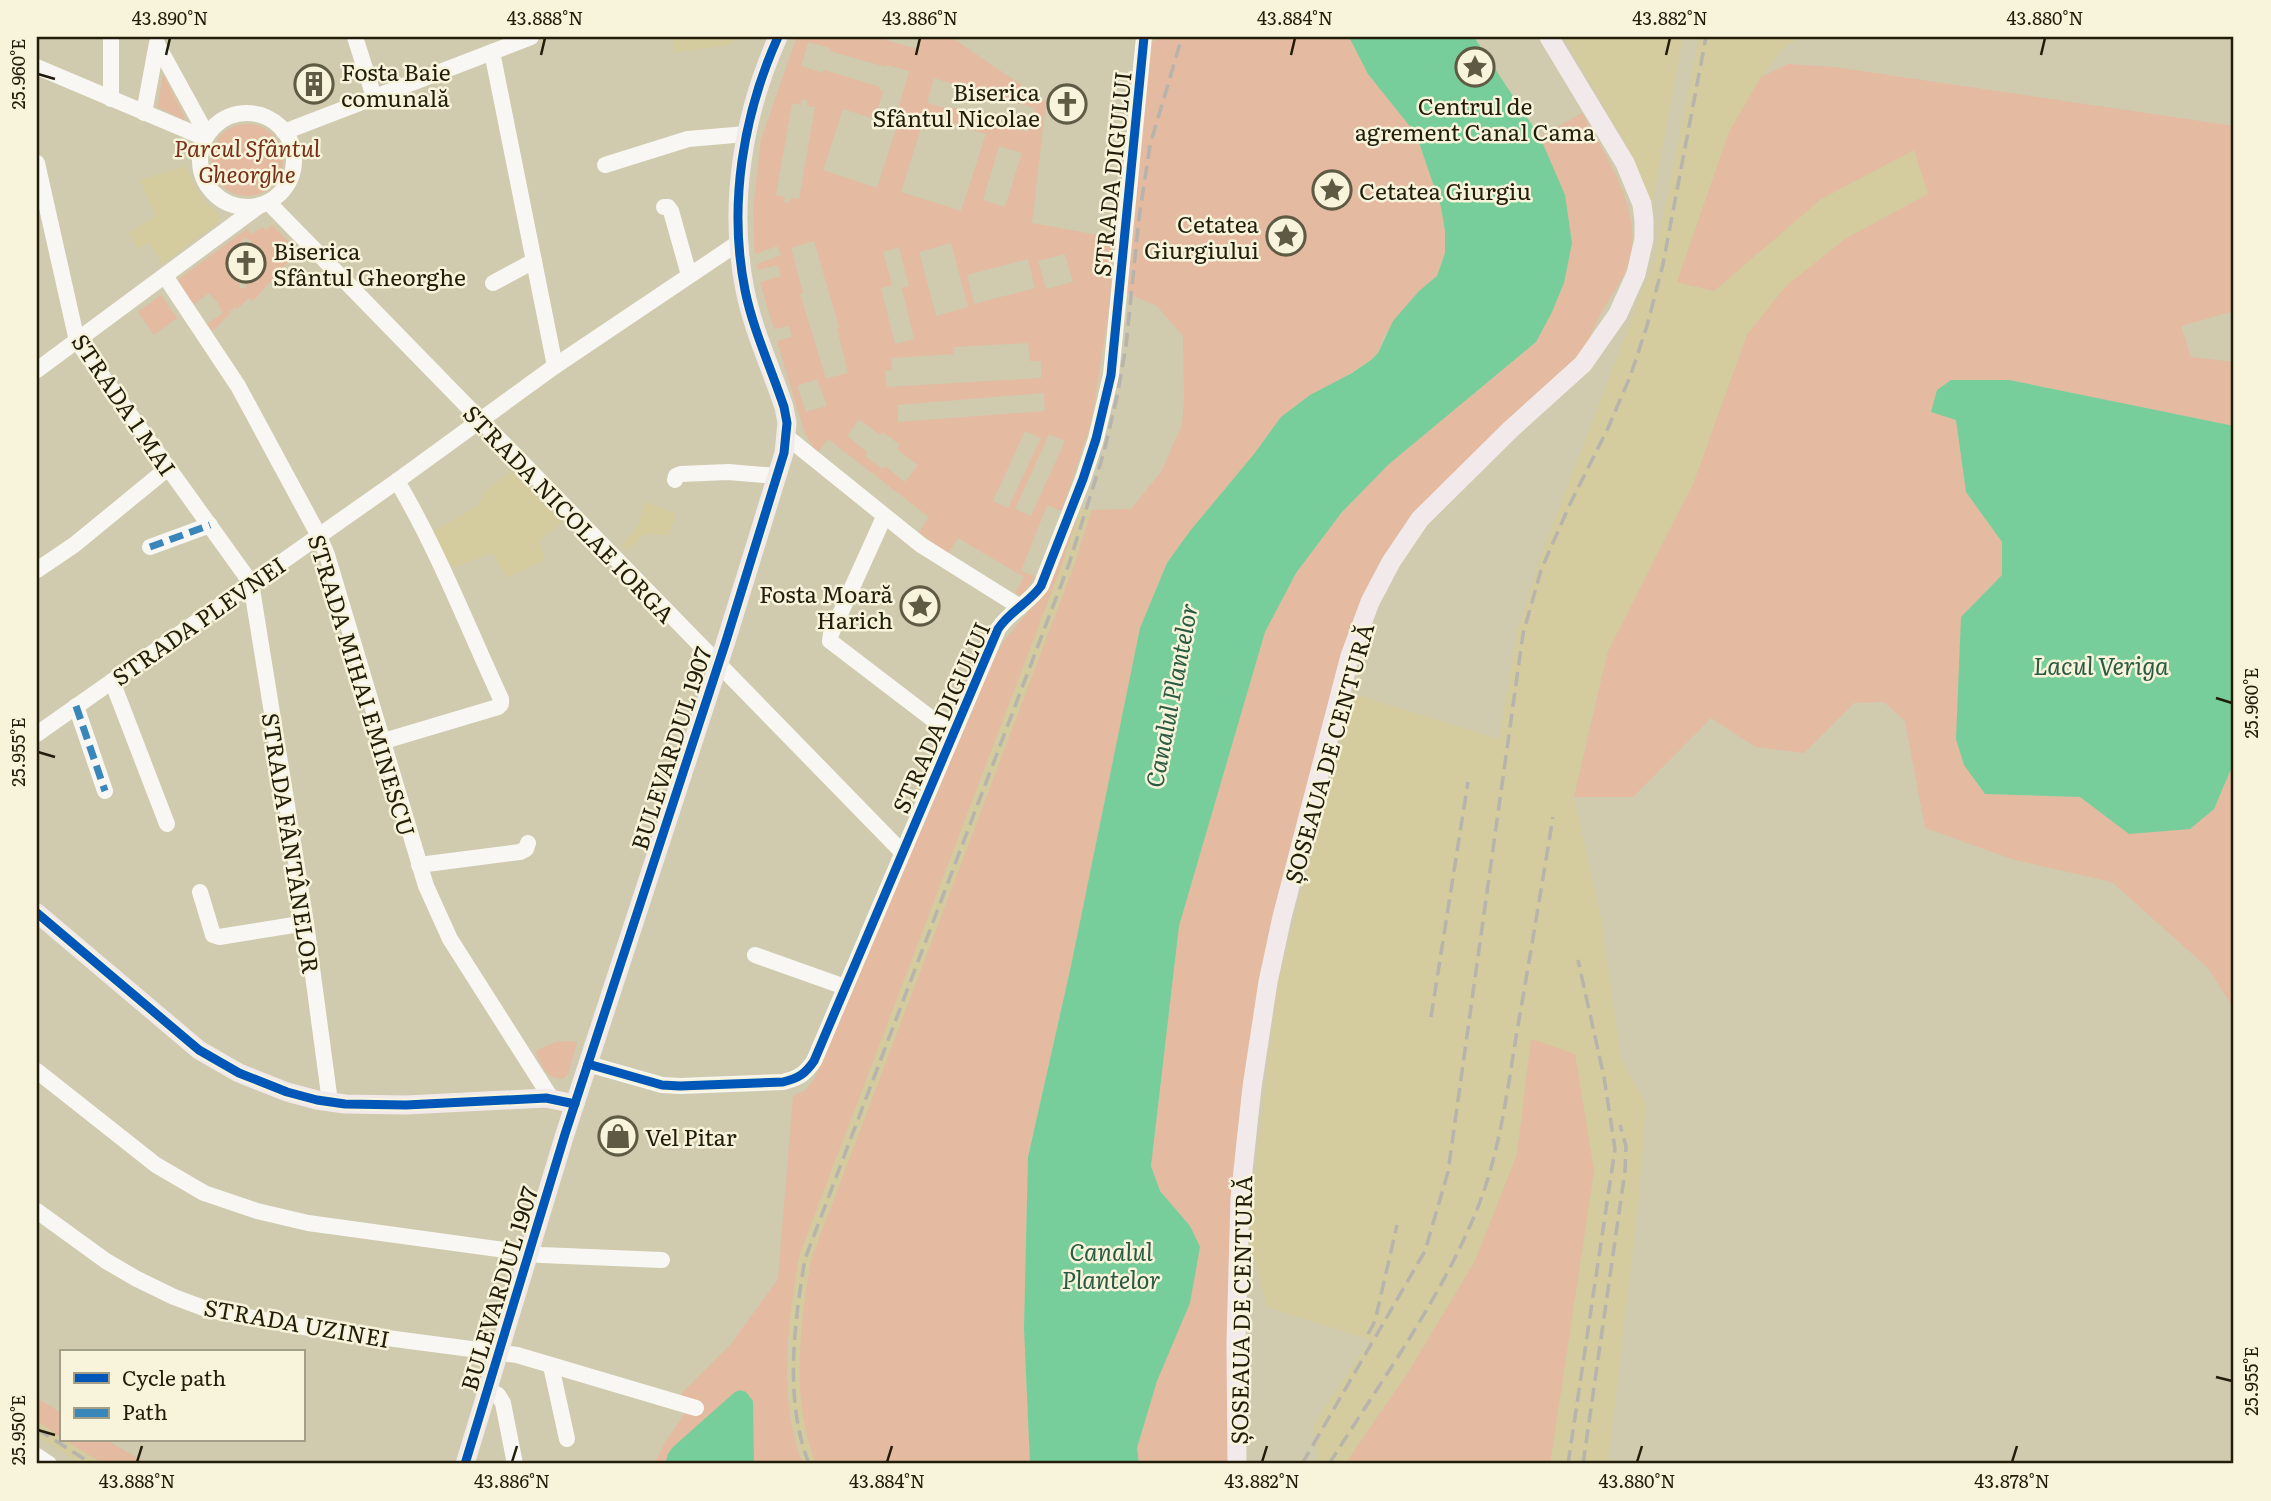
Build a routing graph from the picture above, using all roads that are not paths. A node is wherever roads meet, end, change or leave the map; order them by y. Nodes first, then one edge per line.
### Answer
1 (111, 37) edge
2 (355, 37) edge
3 (778, 37) edge
4 (1144, 37) edge
5 (1549, 37) edge
6 (522, 38) edge
7 (158, 41) edge
8 (492, 52) junction
9 (37, 68) edge
10 (374, 97) junction
11 (111, 99) junction
12 (144, 113) junction
13 (284, 132) junction
14 (746, 134) junction
15 (206, 137) junction
16 (605, 165) dead end
17 (38, 170) edge
18 (264, 204) junction
19 (664, 207) dead end
20 (738, 243) junction
21 (534, 261) junction
22 (689, 275) junction
23 (165, 276) junction
24 (493, 283) dead end
25 (77, 341) junction
26 (555, 366) junction
27 (37, 370) edge
28 (480, 420) junction
29 (787, 437) junction
30 (168, 468) junction
31 (777, 476) junction
32 (397, 481) junction
33 (675, 481) dead end
34 (884, 517) junction
35 (210, 525) junction
36 (318, 534) junction
37 (150, 547) dead end
38 (37, 570) edge
39 (251, 583) junction
40 (1020, 607) junction
41 (718, 664) junction
42 (112, 681) junction
43 (76, 706) junction
44 (37, 734) edge
45 (953, 735) junction
46 (384, 741) junction
47 (105, 791) dead end
48 (167, 824) dead end
49 (528, 843) dead end
50 (902, 852) junction
51 (419, 865) junction
52 (200, 892) dead end
53 (37, 913) edge
54 (306, 923) junction
55 (755, 955) dead end
56 (845, 987) junction
57 (588, 1064) junction
58 (37, 1071) edge
59 (551, 1098) junction
60 (330, 1102) junction
61 (575, 1104) junction
62 (37, 1211) edge
63 (529, 1254) junction
64 (662, 1260) dead end
65 (499, 1353) junction
66 (551, 1366) junction
67 (488, 1389) junction
68 (696, 1408) dead end
69 (568, 1439) dead end
70 (37, 1456) edge
71 (50, 1464) edge
72 (465, 1464) edge
73 (515, 1464) edge
74 (1237, 1464) edge

1 - 11 street
2 - 10 street
3 - 14 main road, BULEVARDUL 1907
4 - 40 street, STRADA DIGULUI
5 - 74 main road, ȘOSEAUA DE CENTURĂ
6 - 8 street
7 - 12 street
7 - 15 street
8 - 10 street
8 - 21 street
9 - 11 street
10 - 13 street
11 - 12 street
12 - 15 street
13 - 15 street
13 - 18 street
14 - 16 street
14 - 20 main road, BULEVARDUL 1907
15 - 18 street
17 - 25 street, STRADA 1 MAI
18 - 23 street
18 - 28 street, STRADA NICOLAE IORGA
19 - 22 street
20 - 22 street, STRADA PLEVNEI
20 - 29 main road, BULEVARDUL 1907
21 - 24 street
21 - 26 street
22 - 26 street, STRADA PLEVNEI
23 - 25 street
23 - 36 street, STRADA MIHAI EMINESCU
25 - 27 street
25 - 30 street, STRADA 1 MAI
26 - 28 street, STRADA PLEVNEI
28 - 32 street, STRADA PLEVNEI
28 - 41 street, STRADA NICOLAE IORGA
29 - 31 main road, BULEVARDUL 1907
29 - 34 street
30 - 35 street, STRADA 1 MAI
30 - 38 street
31 - 33 street
31 - 41 main road, BULEVARDUL 1907
32 - 36 street, STRADA PLEVNEI
32 - 46 street
34 - 40 street
34 - 45 street
35 - 37 street
35 - 39 street, STRADA 1 MAI
36 - 39 street, STRADA PLEVNEI
36 - 46 street, STRADA MIHAI EMINESCU
39 - 42 street, STRADA PLEVNEI
39 - 54 street, STRADA FÂNTÂNELOR
40 - 45 street, STRADA DIGULUI
41 - 50 street, STRADA NICOLAE IORGA
41 - 57 main road, BULEVARDUL 1907
42 - 43 street, STRADA PLEVNEI
42 - 48 street
43 - 44 street, STRADA PLEVNEI
43 - 47 street
45 - 50 street, STRADA DIGULUI
46 - 51 street, STRADA MIHAI EMINESCU
49 - 51 street
50 - 56 street, STRADA DIGULUI
51 - 59 street, STRADA MIHAI EMINESCU
52 - 54 street
53 - 60 main road
54 - 60 street, STRADA FÂNTÂNELOR
55 - 56 street
56 - 57 street, STRADA DIGULUI
57 - 61 main road, BULEVARDUL 1907
58 - 63 street
59 - 60 main road
59 - 61 main road
61 - 63 main road, BULEVARDUL 1907
62 - 65 street, STRADA UZINEI
63 - 64 street
63 - 65 main road, BULEVARDUL 1907
65 - 66 street, STRADA UZINEI
65 - 67 main road, BULEVARDUL 1907
66 - 68 street, STRADA UZINEI
66 - 69 street
67 - 72 main road, BULEVARDUL 1907
67 - 73 street
70 - 71 street

